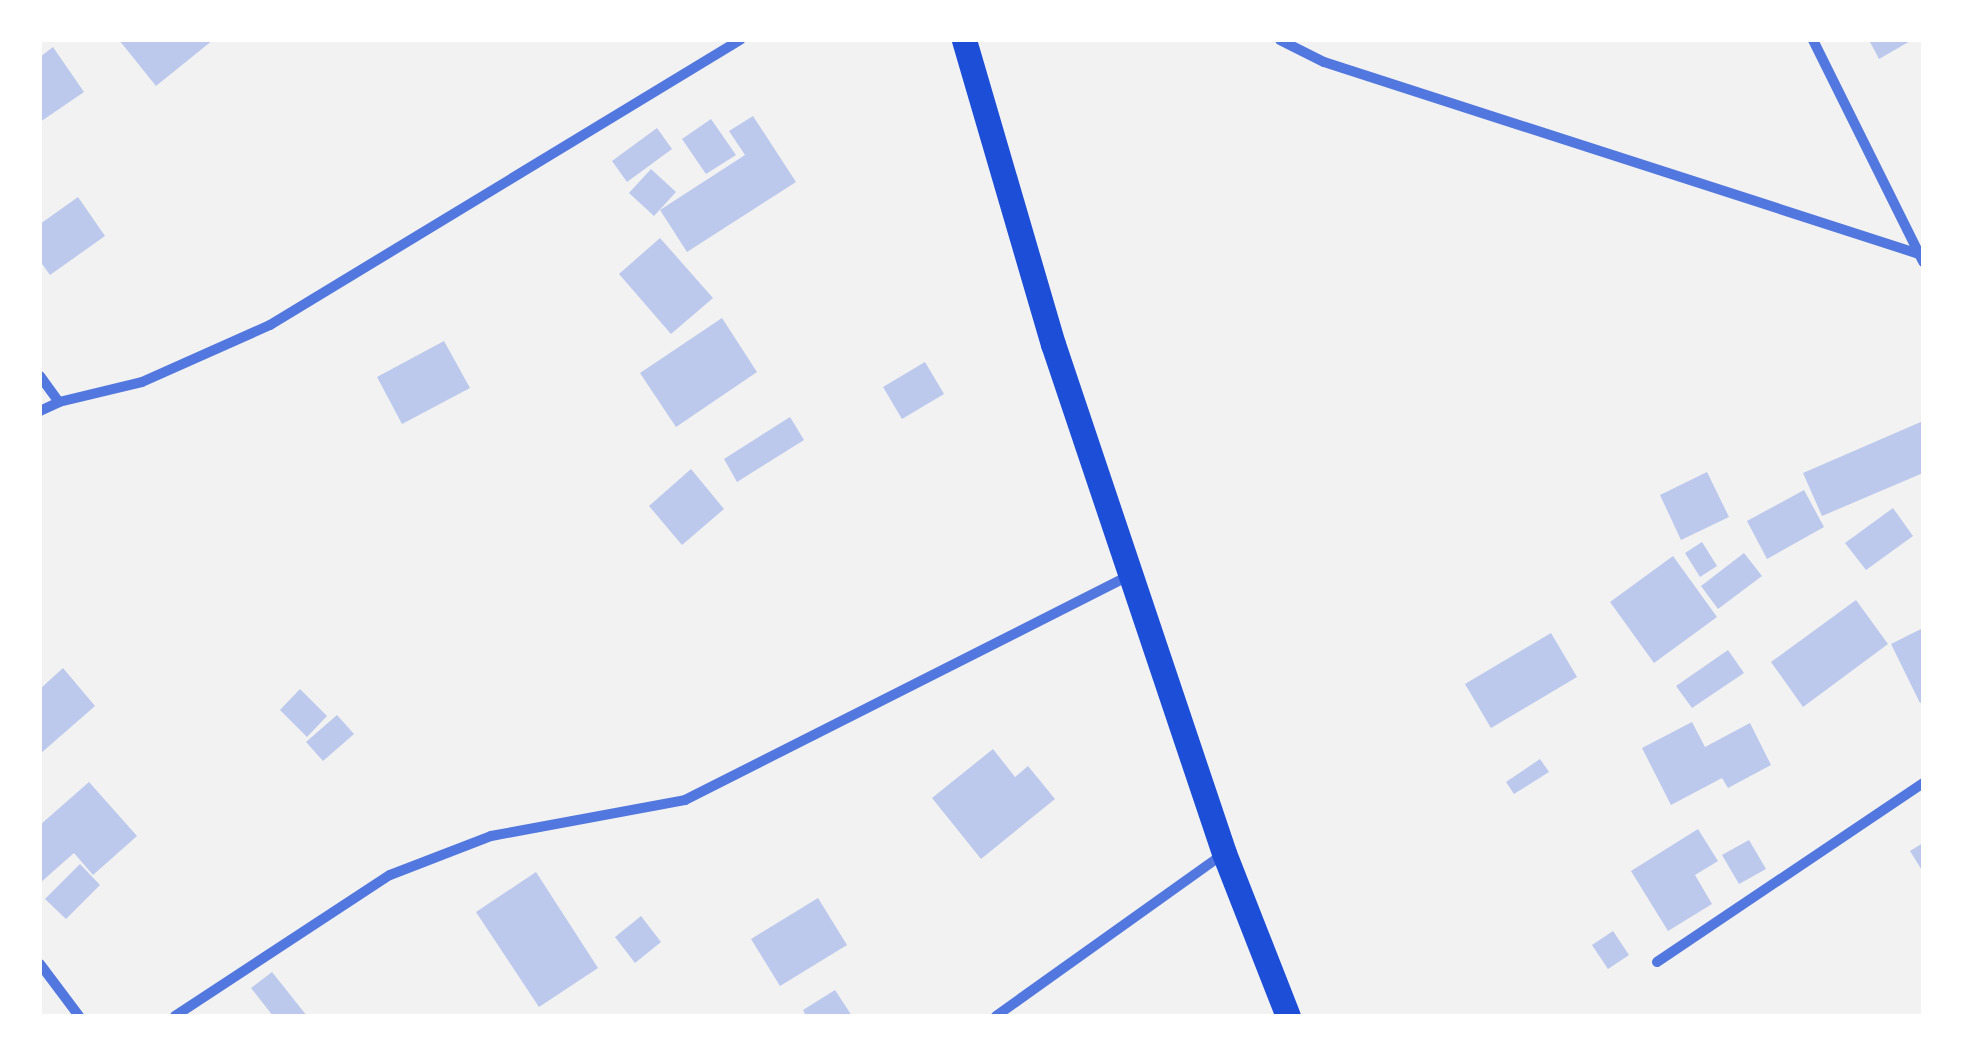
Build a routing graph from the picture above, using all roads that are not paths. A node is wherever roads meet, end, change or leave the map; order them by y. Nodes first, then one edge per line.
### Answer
1 (740, 40) edge
2 (964, 40) edge
3 (1280, 40) edge
4 (1812, 40) edge
5 (1921, 258) edge
6 (40, 376) edge
7 (59, 402) junction
8 (40, 411) edge
9 (1132, 575) junction
10 (1923, 783) edge
11 (1224, 853) junction
12 (1657, 962) dead end
13 (40, 964) edge
14 (79, 1016) edge
15 (175, 1016) edge
16 (996, 1016) edge
17 (1288, 1016) edge

1 - 7 street
2 - 9 main road
3 - 5 street
4 - 5 street
6 - 7 street
7 - 8 street
9 - 11 main road
9 - 15 street
10 - 12 street
11 - 16 street
11 - 17 main road
13 - 14 street

